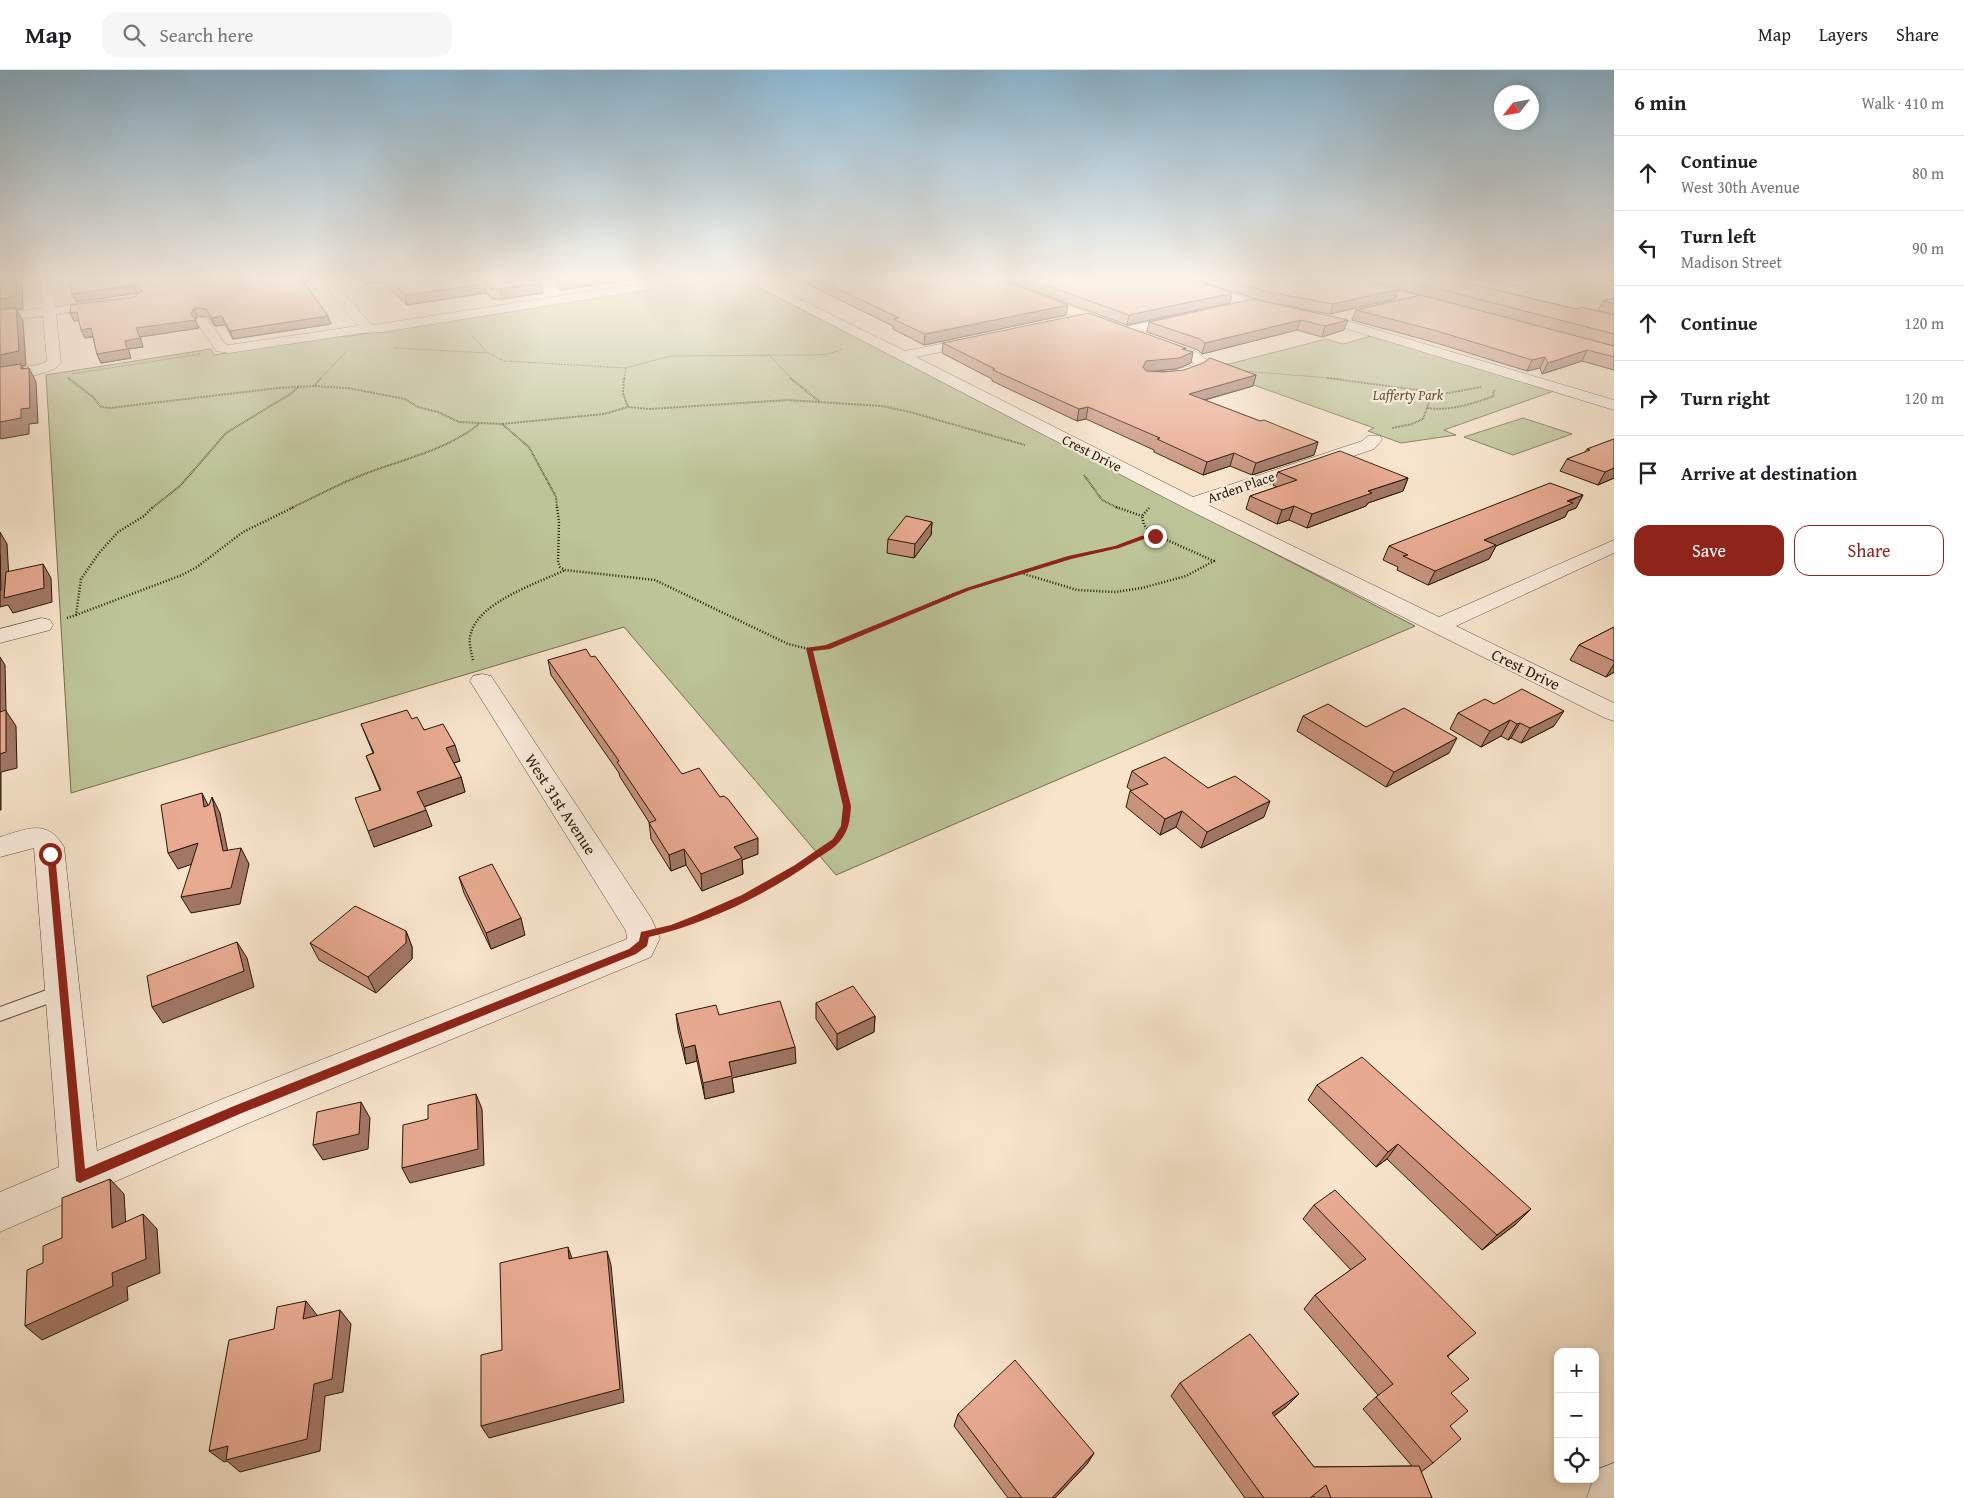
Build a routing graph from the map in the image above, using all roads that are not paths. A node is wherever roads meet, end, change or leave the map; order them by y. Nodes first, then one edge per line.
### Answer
1 (52, 345) edge
2 (219, 345) edge
3 (255, 345) edge
4 (877, 345) edge
5 (957, 345) edge
6 (1164, 345) edge
7 (1412, 345) edge
8 (903, 356) junction
9 (0, 376) edge
10 (1155, 377) edge
11 (1614, 405) edge
12 (1374, 440) road end
13 (1192, 504) junction
14 (1614, 546) edge
15 (42, 625) road end
16 (1438, 626) junction
17 (0, 636) edge
18 (482, 681) road end
19 (1614, 713) edge
20 (0, 847) edge
21 (63, 990) junction
22 (0, 1014) edge
23 (80, 1177) junction
24 (0, 1212) edge
25 (1614, 1488) edge
26 (1612, 1498) edge

1 - 9 street
2 - 3 street
4 - 8 street, Crest Drive
5 - 8 street
6 - 10 street
7 - 11 street
8 - 13 street, Crest Drive
12 - 13 street, Arden Place
13 - 16 street, Crest Drive
14 - 16 street
15 - 17 street
16 - 19 street, Crest Drive
18 - 23 street, West 31st Avenue
20 - 21 street
21 - 22 lane
21 - 23 street
23 - 24 street
25 - 26 street

